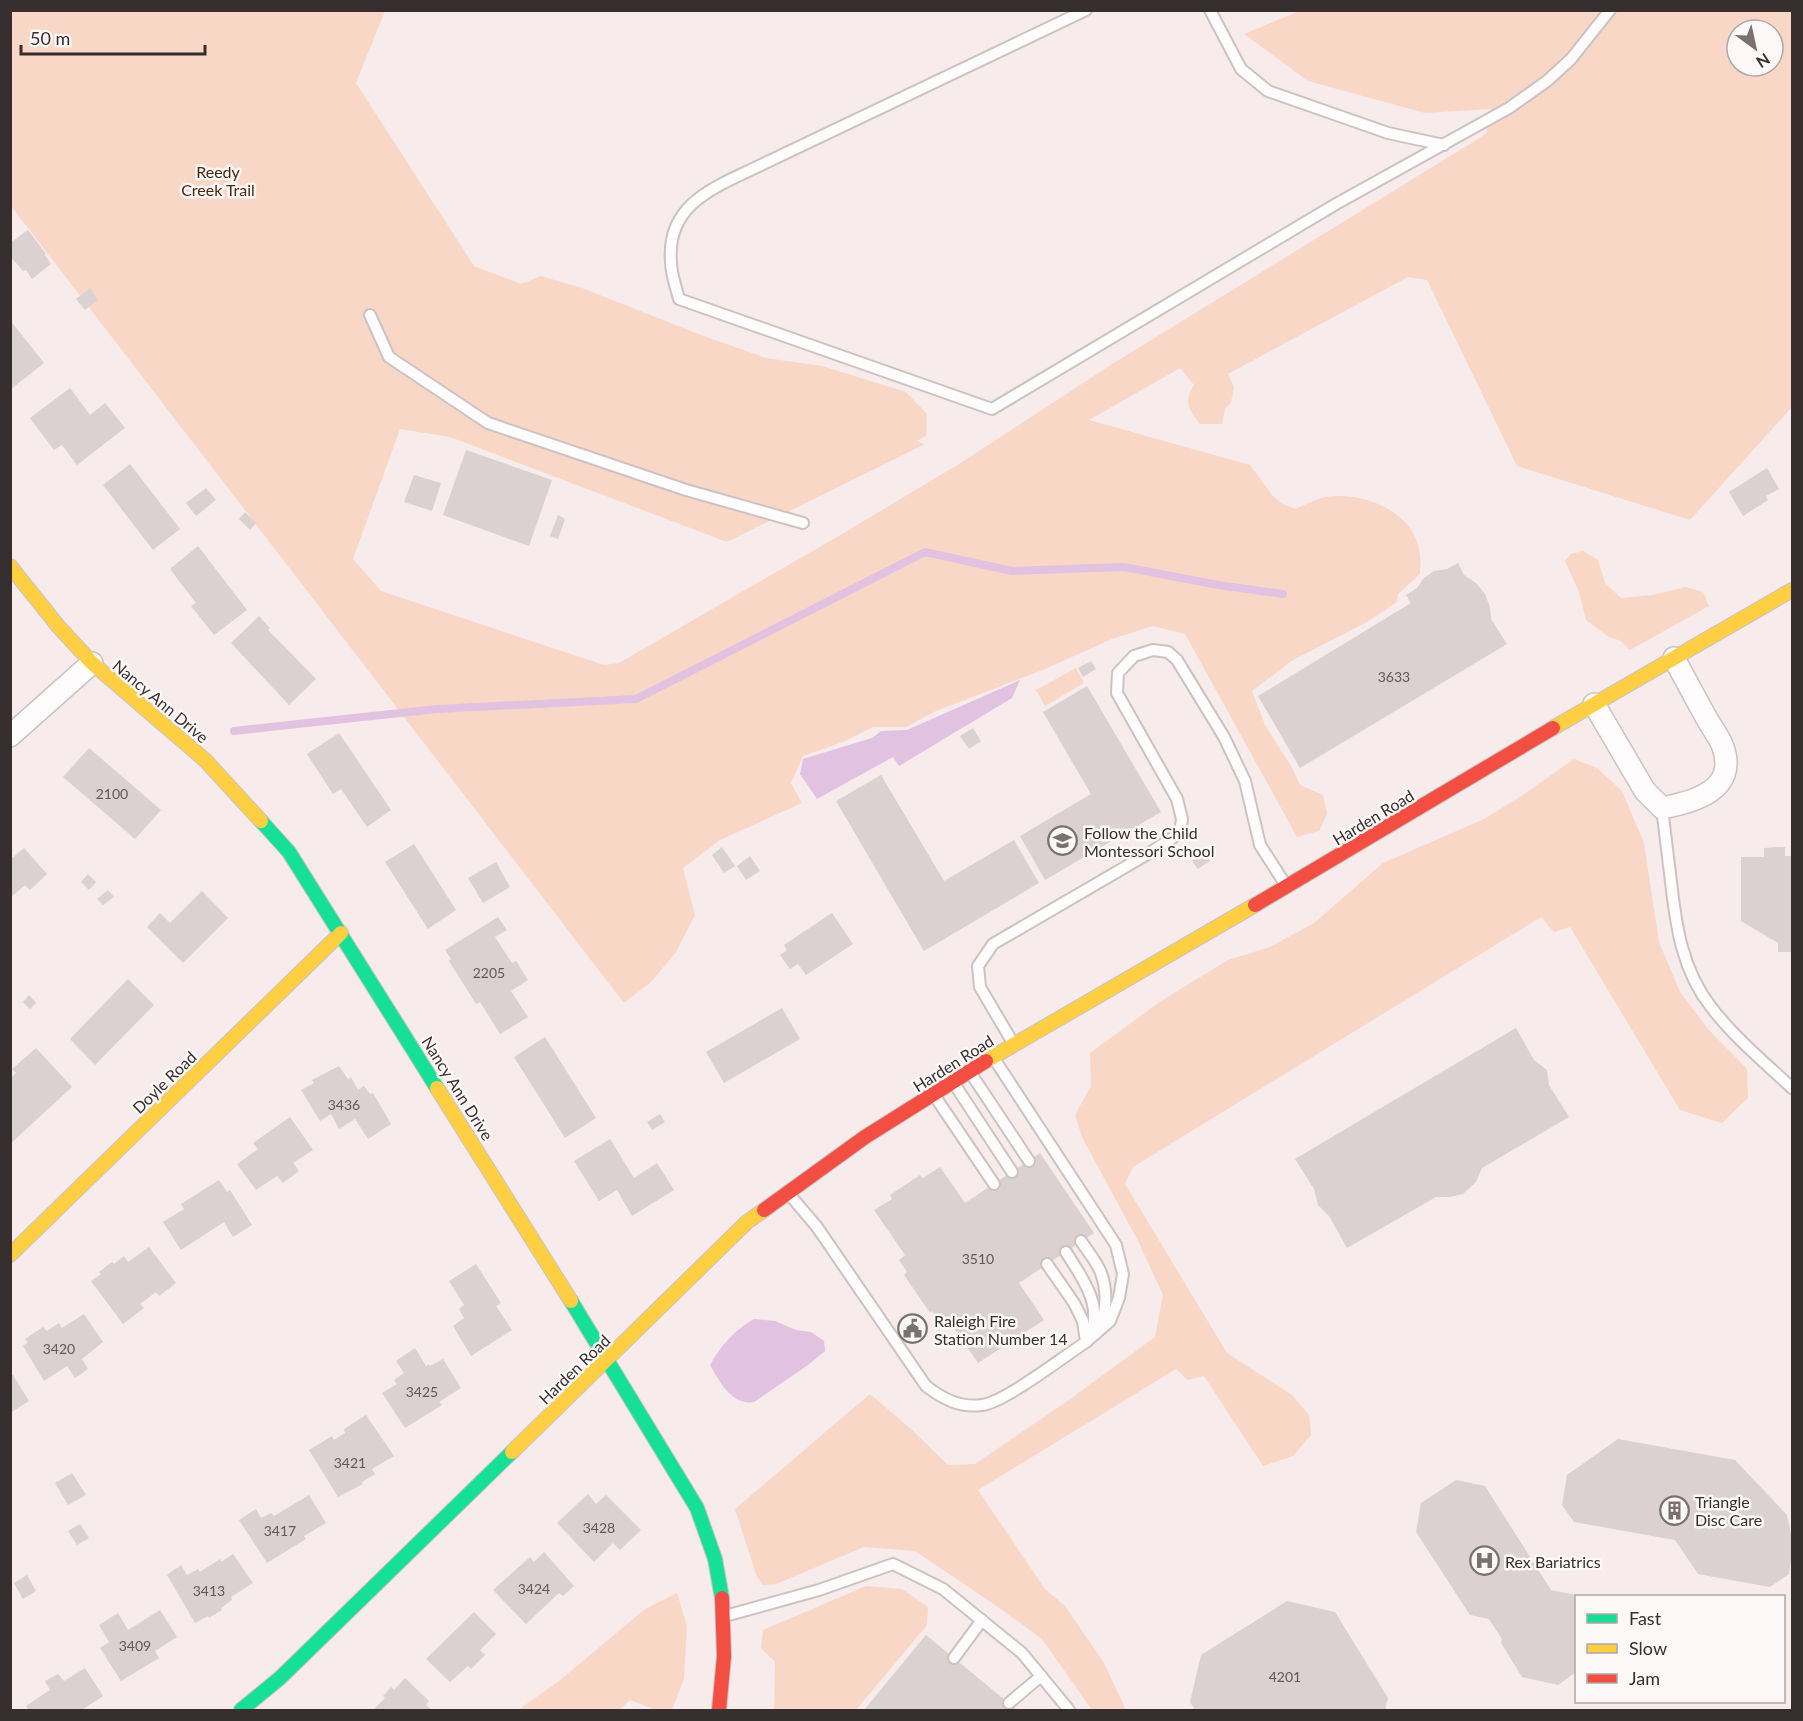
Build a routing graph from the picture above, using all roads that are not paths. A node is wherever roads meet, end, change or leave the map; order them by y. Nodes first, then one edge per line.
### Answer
1 (1086, 10) edge
2 (1210, 10) edge
3 (1610, 10) edge
4 (1444, 145) junction
5 (370, 315) dead end
6 (803, 523) dead end
7 (10, 566) edge
8 (1792, 590) edge
9 (1674, 658) junction
10 (92, 663) junction
11 (1594, 704) junction
12 (10, 735) edge
13 (1662, 808) junction
14 (1288, 887) junction
15 (341, 933) junction
16 (1014, 1045) junction
17 (993, 1057) junction
18 (970, 1072) junction
19 (953, 1082) junction
20 (1792, 1088) edge
21 (934, 1094) junction
22 (1029, 1161) dead end
23 (1012, 1172) dead end
24 (994, 1184) dead end
25 (787, 1191) junction
26 (1081, 1241) dead end
27 (1066, 1252) dead end
28 (10, 1255) edge
29 (1047, 1264) dead end
30 (1086, 1342) junction
31 (607, 1359) junction
32 (725, 1616) junction
33 (981, 1620) junction
34 (954, 1658) dead end
35 (1041, 1676) junction
36 (1009, 1703) dead end
37 (241, 1710) edge
38 (719, 1710) edge
39 (1069, 1710) edge

1 - 4 lane
2 - 4 lane
3 - 4 lane
5 - 6 lane
7 - 10 street, Nancy Ann Drive
8 - 9 street, Harden Road
9 - 11 street, Harden Road
9 - 13 street
10 - 12 street
10 - 15 street, Nancy Ann Drive
11 - 13 street
11 - 14 street, Harden Road
13 - 20 lane
14 - 16 street, Harden Road
14 - 16 lane
15 - 28 street, Doyle Road
15 - 31 street, Nancy Ann Drive
16 - 17 street, Harden Road
17 - 18 street, Harden Road
17 - 30 lane
18 - 19 street, Harden Road
18 - 22 lane
19 - 21 street, Harden Road
19 - 23 lane
21 - 24 lane
21 - 25 street, Harden Road
25 - 30 lane
25 - 31 street, Harden Road
26 - 30 lane
27 - 30 lane
29 - 30 lane
31 - 32 street, Nancy Ann Drive
31 - 37 street, Harden Road
32 - 33 lane
32 - 38 street, Nancy Ann Drive
33 - 34 lane
33 - 35 lane
35 - 36 lane
35 - 39 lane

